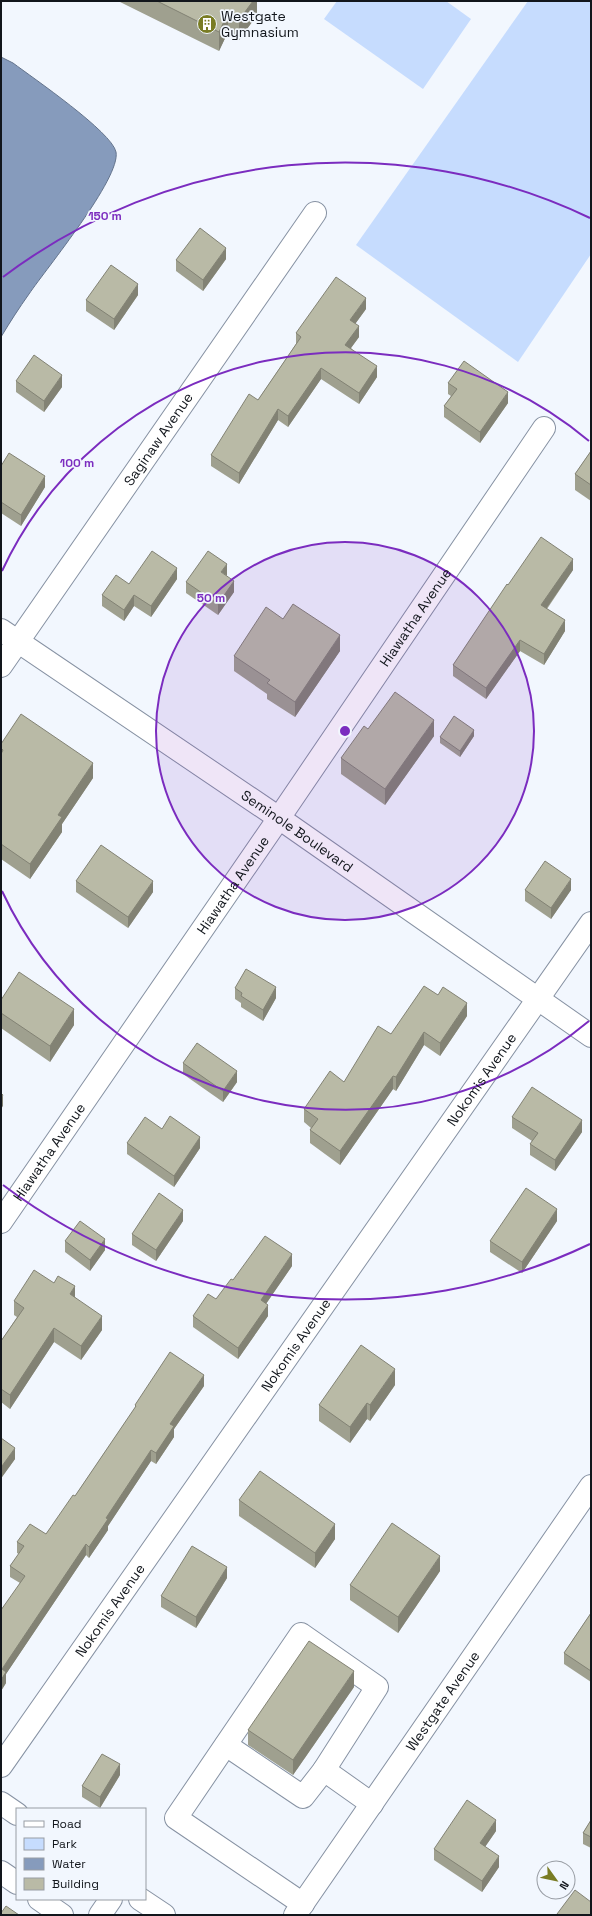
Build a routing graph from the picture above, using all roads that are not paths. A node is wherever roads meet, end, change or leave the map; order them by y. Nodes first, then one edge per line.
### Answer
1 (315, 213) dead end
2 (544, 428) dead end
3 (9, 636) edge
4 (1, 666) edge
5 (279, 818) junction
6 (591, 923) edge
7 (538, 1000) junction
8 (591, 1036) edge
9 (1, 1222) edge
10 (591, 1486) edge
11 (226, 1745) junction
12 (1, 1766) edge
13 (324, 1770) junction
14 (1, 1803) edge
15 (372, 1804) junction
16 (16, 1813) edge
17 (1, 1872) edge
18 (16, 1882) edge
19 (40, 1900) edge
20 (110, 1900) edge
21 (142, 1900) edge
22 (299, 1910) edge
23 (62, 1915) edge
24 (100, 1915) edge
25 (164, 1915) edge

1 - 3 street, Saginaw Avenue
2 - 5 street, Hiawatha Avenue
3 - 4 street, Saginaw Avenue
3 - 5 street, Seminole Boulevard
5 - 7 street, Seminole Boulevard
5 - 9 street, Hiawatha Avenue
6 - 7 street, Nokomis Avenue
7 - 8 street, Seminole Boulevard
7 - 12 street, Nokomis Avenue
10 - 15 street, Westgate Avenue
11 - 13 street
11 - 13 street
11 - 22 street
13 - 15 street
14 - 16 street
15 - 22 street, Westgate Avenue
17 - 18 street
19 - 23 street
20 - 24 street
21 - 25 street

